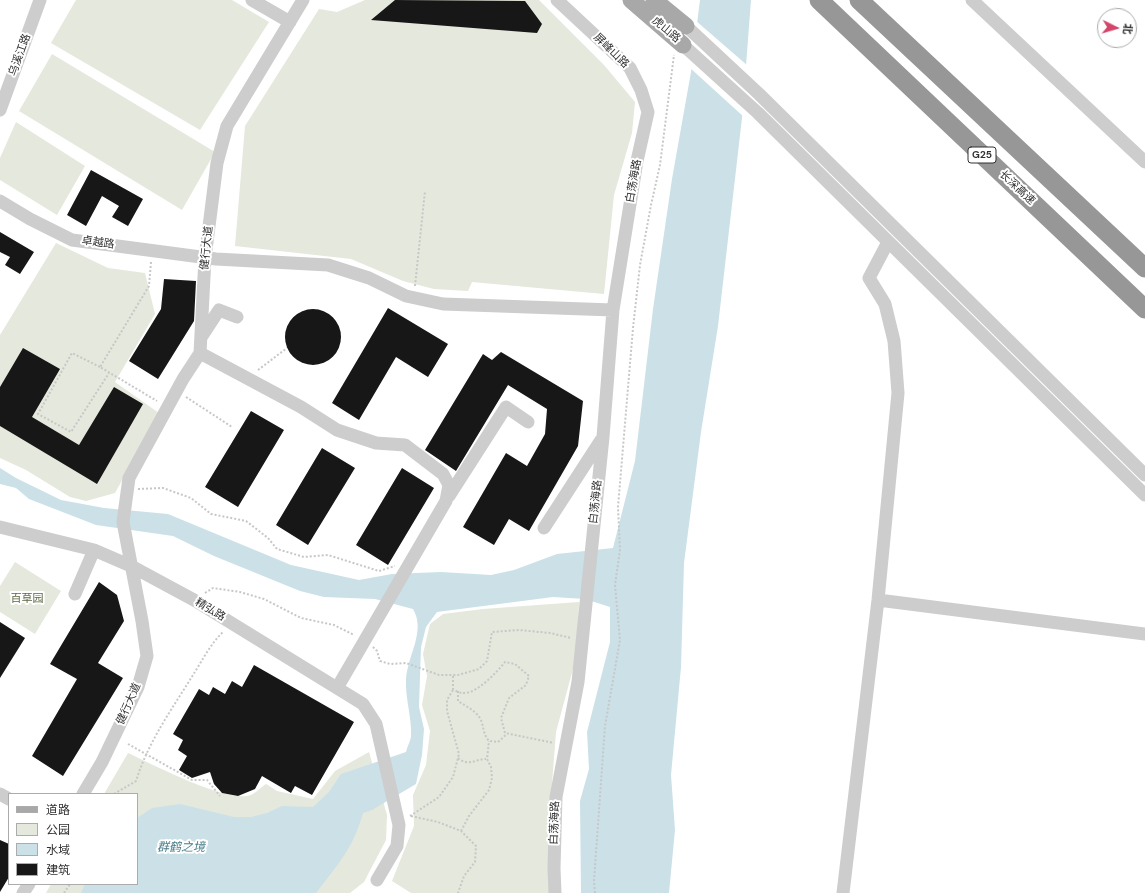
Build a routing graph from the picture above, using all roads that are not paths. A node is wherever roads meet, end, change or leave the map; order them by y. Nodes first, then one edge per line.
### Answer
1 (40, 0) edge
2 (252, 0) edge
3 (302, 0) edge
4 (558, 0) edge
5 (630, 0) edge
6 (654, 0) edge
7 (819, 0) edge
8 (859, 0) edge
9 (972, 0) edge
10 (290, 22) junction
11 (686, 26) joint
12 (679, 49) joint
13 (0, 110) edge
14 (648, 112) joint
15 (1145, 162) edge
16 (0, 201) edge
17 (888, 242) junction
18 (205, 258) junction
19 (1145, 268) edge
20 (1145, 308) edge
21 (612, 310) junction
22 (237, 316) dead end
23 (202, 336) junction
24 (200, 353) junction
25 (528, 422) dead end
26 (603, 437) junction
27 (1145, 475) edge
28 (1145, 495) edge
29 (446, 501) junction
30 (0, 527) edge
31 (544, 528) dead end
32 (94, 550) junction
33 (131, 566) junction
34 (75, 594) dead end
35 (878, 600) junction
36 (1145, 634) edge
37 (337, 688) junction
38 (84, 793) edge
39 (377, 880) dead end
40 (555, 893) edge
41 (843, 893) edge

1 - 13 street, 乌溪江路
2 - 10 street
3 - 10 street, 健行大道
4 - 14 street, 屏峰山路
5 - 12 main road, 虎山路
6 - 11 main road, 虎山路
7 - 20 highway, 长深高速 / G25
8 - 19 highway, G25
9 - 15 street
10 - 18 street, 健行大道
11 - 27 street
12 - 17 street
14 - 21 street, 白荡海路
16 - 18 street, 卓越路
17 - 28 street
17 - 35 street
18 - 21 street, 卓越路
18 - 23 street, 健行大道
21 - 26 street, 白荡海路
22 - 23 street
23 - 24 street, 健行大道
24 - 29 street
24 - 33 street, 健行大道
25 - 29 street
26 - 31 street
26 - 40 street, 白荡海路
29 - 37 street
30 - 32 street, 精弘路
32 - 33 street, 精弘路
32 - 34 street
33 - 37 street, 精弘路
33 - 38 street, 健行大道
35 - 36 street
35 - 41 street
37 - 39 street, 精弘路

